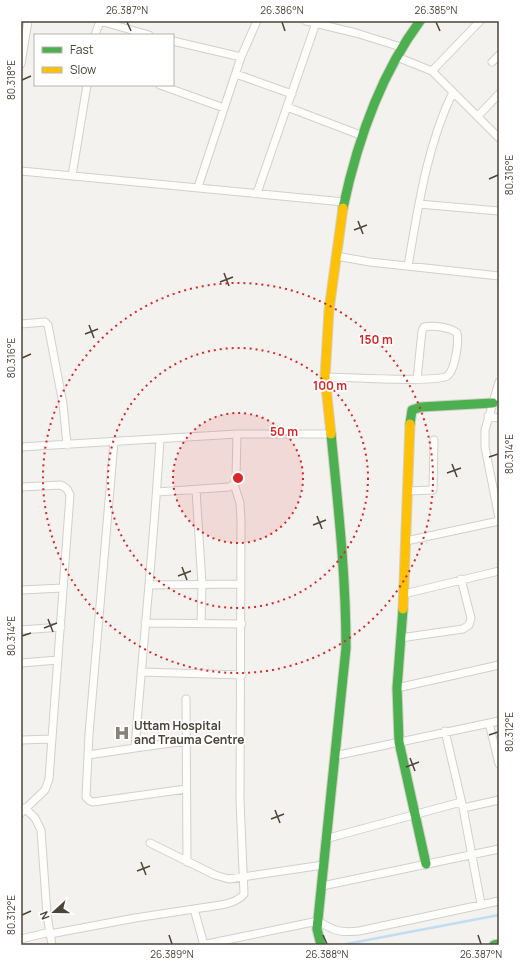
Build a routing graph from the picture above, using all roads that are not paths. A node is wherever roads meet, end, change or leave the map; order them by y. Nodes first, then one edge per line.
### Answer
1 (28, 21) edge
2 (100, 21) edge
3 (256, 21) edge
4 (306, 21) edge
5 (420, 21) edge
6 (480, 21) edge
7 (316, 23) junction
8 (95, 34) edge
9 (146, 34) edge
10 (174, 41) edge
11 (401, 47) junction
12 (22, 54) edge
13 (499, 55) edge
14 (397, 56) junction
15 (241, 57) junction
16 (492, 62) dead end
17 (21, 64) edge
18 (432, 71) junction
19 (236, 74) junction
20 (88, 86) edge
21 (163, 86) edge
22 (453, 92) junction
23 (292, 94) junction
24 (499, 94) edge
25 (287, 107) junction
26 (224, 108) junction
27 (478, 116) junction
28 (363, 136) junction
29 (499, 138) edge
30 (21, 171) edge
31 (72, 176) junction
32 (198, 187) junction
33 (257, 193) junction
34 (344, 202) junction
35 (419, 204) junction
36 (499, 211) edge
37 (336, 256) junction
38 (408, 266) junction
39 (499, 276) edge
40 (21, 324) edge
41 (325, 377) junction
42 (417, 379) junction
43 (499, 382) edge
44 (493, 403) junction
45 (488, 416) junction
46 (499, 418) edge
47 (237, 434) junction
48 (332, 434) junction
49 (160, 439) junction
50 (434, 440) dead end
51 (114, 442) junction
52 (67, 445) junction
53 (21, 447) edge
54 (234, 484) junction
55 (21, 487) edge
56 (196, 490) junction
57 (157, 492) junction
58 (408, 492) junction
59 (499, 518) edge
60 (499, 521) edge
61 (406, 541) junction
62 (499, 571) edge
63 (461, 579) junction
64 (202, 584) junction
65 (241, 584) junction
66 (149, 585) junction
67 (63, 588) junction
68 (21, 590) edge
69 (404, 594) junction
70 (145, 623) junction
71 (201, 624) junction
72 (242, 624) junction
73 (61, 627) junction
74 (21, 630) edge
75 (400, 638) junction
76 (58, 660) junction
77 (21, 663) edge
78 (499, 666) edge
79 (141, 672) junction
80 (242, 675) junction
81 (397, 688) junction
82 (186, 699) dead end
83 (499, 720) edge
84 (489, 723) junction
85 (445, 731) junction
86 (52, 739) junction
87 (21, 740) edge
88 (186, 741) junction
89 (399, 742) junction
90 (135, 748) junction
91 (88, 755) junction
92 (334, 756) junction
93 (499, 764) edge
94 (186, 789) junction
95 (499, 800) edge
96 (462, 805) junction
97 (23, 811) edge
98 (416, 816) junction
99 (325, 839) junction
100 (150, 843) dead end
101 (499, 849) edge
102 (472, 856) junction
103 (187, 862) junction
104 (426, 864) junction
105 (323, 865) junction
106 (242, 877) junction
107 (322, 886) junction
108 (499, 901) edge
109 (481, 904) junction
110 (194, 909) junction
111 (318, 925) junction
112 (50, 933) junction
113 (21, 940) edge
114 (499, 944) edge
115 (52, 945) edge
116 (203, 945) edge
117 (321, 945) edge
118 (494, 945) edge

1 - 12 street
2 - 8 street
2 - 9 street
3 - 15 street
4 - 7 street
5 - 11 main road
6 - 18 street
7 - 11 street
7 - 23 street
10 - 15 street
11 - 14 main road
12 - 17 street
13 - 16 street
14 - 18 street
14 - 28 main road
15 - 19 street
18 - 22 street
19 - 23 street
19 - 26 street
20 - 31 street
21 - 26 street
22 - 27 street
22 - 35 street
23 - 25 street
24 - 27 street
25 - 28 street
25 - 33 street
26 - 32 street
27 - 29 street
28 - 34 main road
30 - 31 street
31 - 32 street
32 - 33 street
33 - 34 street
34 - 37 main road
35 - 36 street
35 - 38 street
37 - 38 street
37 - 41 main road
38 - 39 street
40 - 52 street
41 - 42 street
41 - 48 main road
42 - 42 street
43 - 44 street
44 - 45 street
44 - 58 main road
45 - 46 street
45 - 59 street
47 - 48 street
47 - 49 street
47 - 54 street
48 - 92 main road
49 - 51 street
49 - 57 street
50 - 58 street
51 - 52 street
51 - 91 street
52 - 53 street
54 - 56 street
54 - 65 street
55 - 67 street
56 - 57 street
56 - 64 street
57 - 66 street
58 - 61 main road
60 - 61 street
61 - 69 main road
62 - 63 street
63 - 69 street
63 - 75 street
64 - 65 street
64 - 66 street
64 - 71 street
65 - 72 street
66 - 70 street
67 - 68 street
67 - 73 street
69 - 75 main road
70 - 71 street
70 - 79 street
71 - 72 street
72 - 80 street
73 - 74 street
73 - 76 street
75 - 81 main road
76 - 77 street
76 - 86 street
78 - 81 street
79 - 80 street
79 - 90 street
80 - 106 street
81 - 89 main road
82 - 88 street
83 - 84 street
84 - 85 street
84 - 93 street
85 - 89 street
85 - 96 street
86 - 87 street
86 - 97 street
88 - 90 street
88 - 94 street
89 - 92 street
89 - 98 main road
90 - 91 street
91 - 94 street
92 - 99 main road
94 - 103 street
95 - 96 street
96 - 98 street
96 - 102 street
97 - 112 street
98 - 99 street
98 - 104 main road
99 - 105 main road
100 - 103 street
101 - 102 street
102 - 104 street
102 - 109 street
103 - 106 street
104 - 107 street
105 - 106 street
105 - 107 main road
106 - 110 street
107 - 111 main road
108 - 109 street
109 - 111 street
110 - 112 street
110 - 116 street
111 - 116 street
111 - 117 main road
112 - 113 street
112 - 115 street
114 - 118 main road

